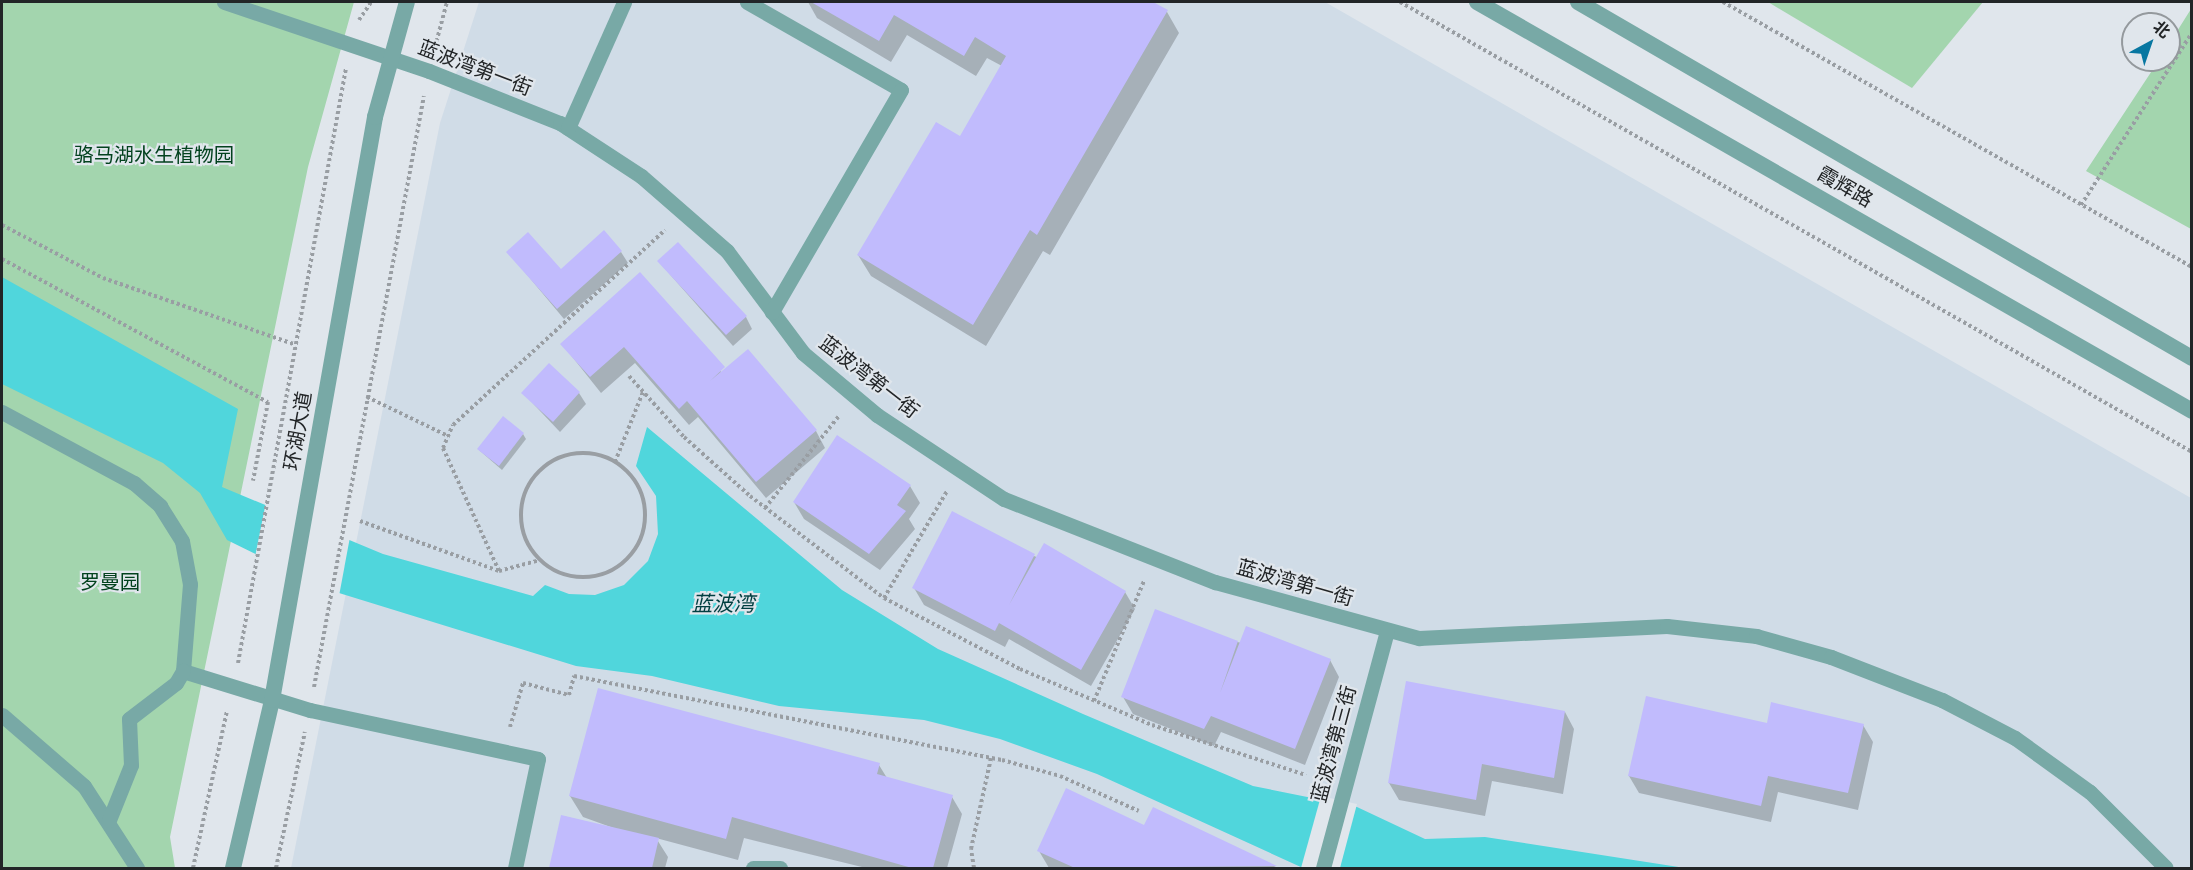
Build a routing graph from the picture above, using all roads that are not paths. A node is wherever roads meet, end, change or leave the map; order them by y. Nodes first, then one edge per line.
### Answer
1 (224, 2) edge
2 (407, 2) edge
3 (624, 2) edge
4 (747, 2) edge
5 (1478, 2) edge
6 (1578, 2) edge
7 (389, 59) junction
8 (568, 128) junction
9 (772, 312) junction
10 (2192, 358) edge
11 (2192, 411) edge
12 (2, 412) edge
13 (1387, 631) junction
14 (183, 671) junction
15 (272, 700) junction
16 (2, 715) edge
17 (109, 820) junction
18 (137, 868) edge
19 (233, 868) edge
20 (515, 868) edge
21 (753, 868) edge
22 (780, 868) edge
23 (1323, 868) edge
24 (2166, 868) edge

1 - 7 lane, 蓝波湾第一街
2 - 7 street, 环湖大道
3 - 8 lane
4 - 9 lane
5 - 11 street, 霞辉路
6 - 10 street, 霞辉路
7 - 8 lane, 蓝波湾第一街
7 - 15 street, 环湖大道
8 - 9 lane, 蓝波湾第一街
9 - 13 lane, 蓝波湾第一街
12 - 14 lane
13 - 23 lane, 蓝波湾第三街
13 - 24 lane, 蓝波湾第一街
14 - 15 lane
14 - 17 lane
15 - 19 street, 环湖大道
15 - 20 lane
16 - 17 lane
17 - 18 lane
21 - 22 lane

